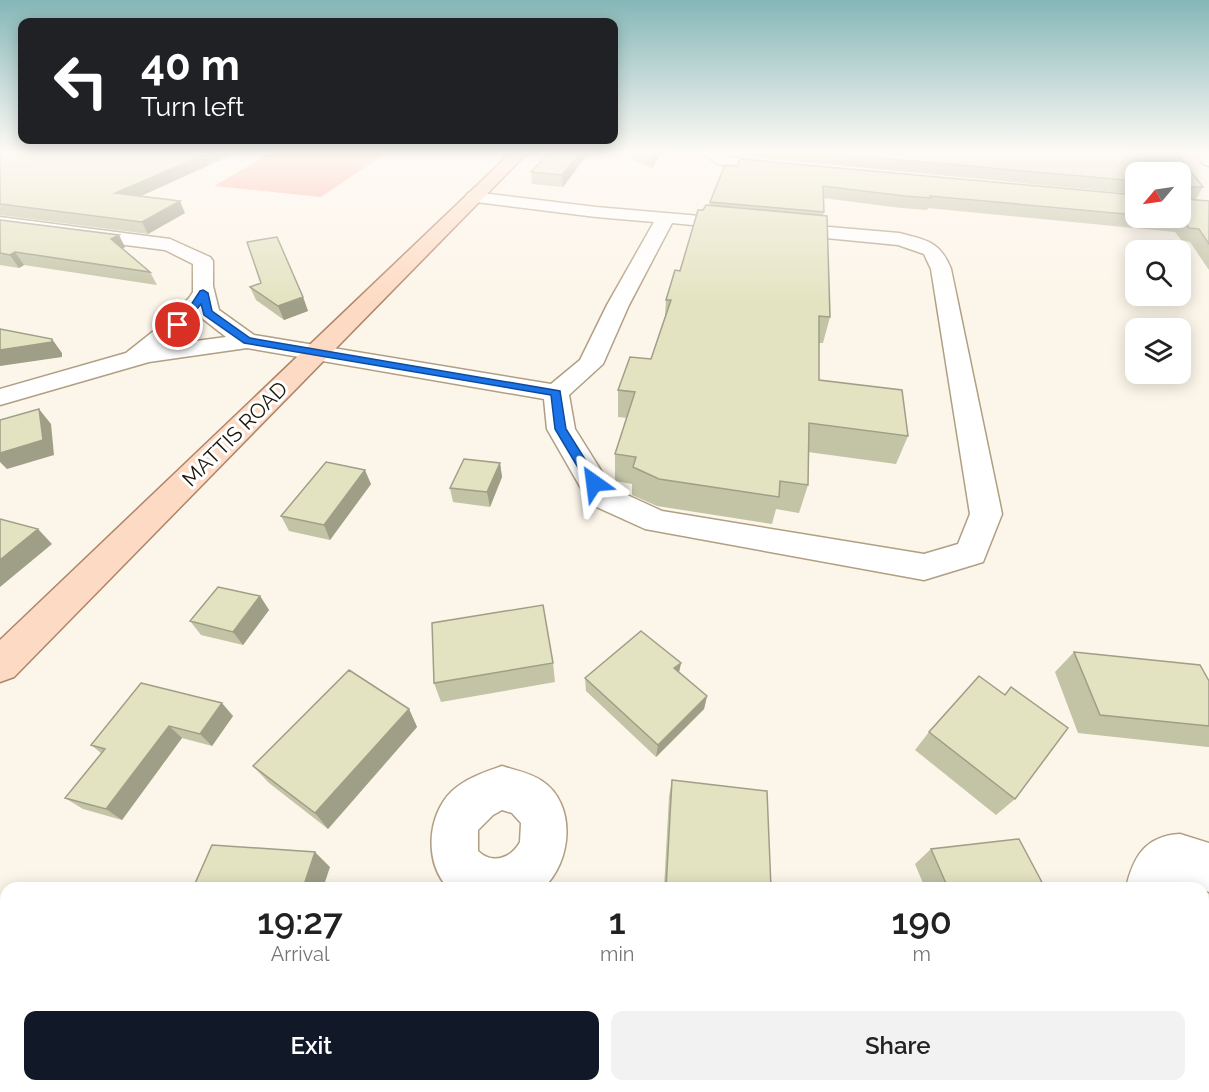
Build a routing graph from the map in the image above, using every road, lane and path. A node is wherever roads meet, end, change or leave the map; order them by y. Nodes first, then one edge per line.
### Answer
1 (469, 202) edge
2 (514, 202) edge
3 (661, 217) junction
4 (0, 223) edge
5 (203, 293) junction
6 (247, 341) junction
7 (316, 354) junction
8 (128, 361) junction
9 (556, 393) junction
10 (0, 397) edge
11 (0, 665) edge
12 (1209, 868) edge
13 (1150, 882) edge

1 - 7 main road, MATTIS ROAD
2 - 3 street
3 - 9 street
3 - 9 street
4 - 5 street
5 - 6 street
5 - 8 street
6 - 7 street
6 - 8 street
7 - 9 street
7 - 11 main road, MATTIS ROAD
8 - 10 street
12 - 13 street

